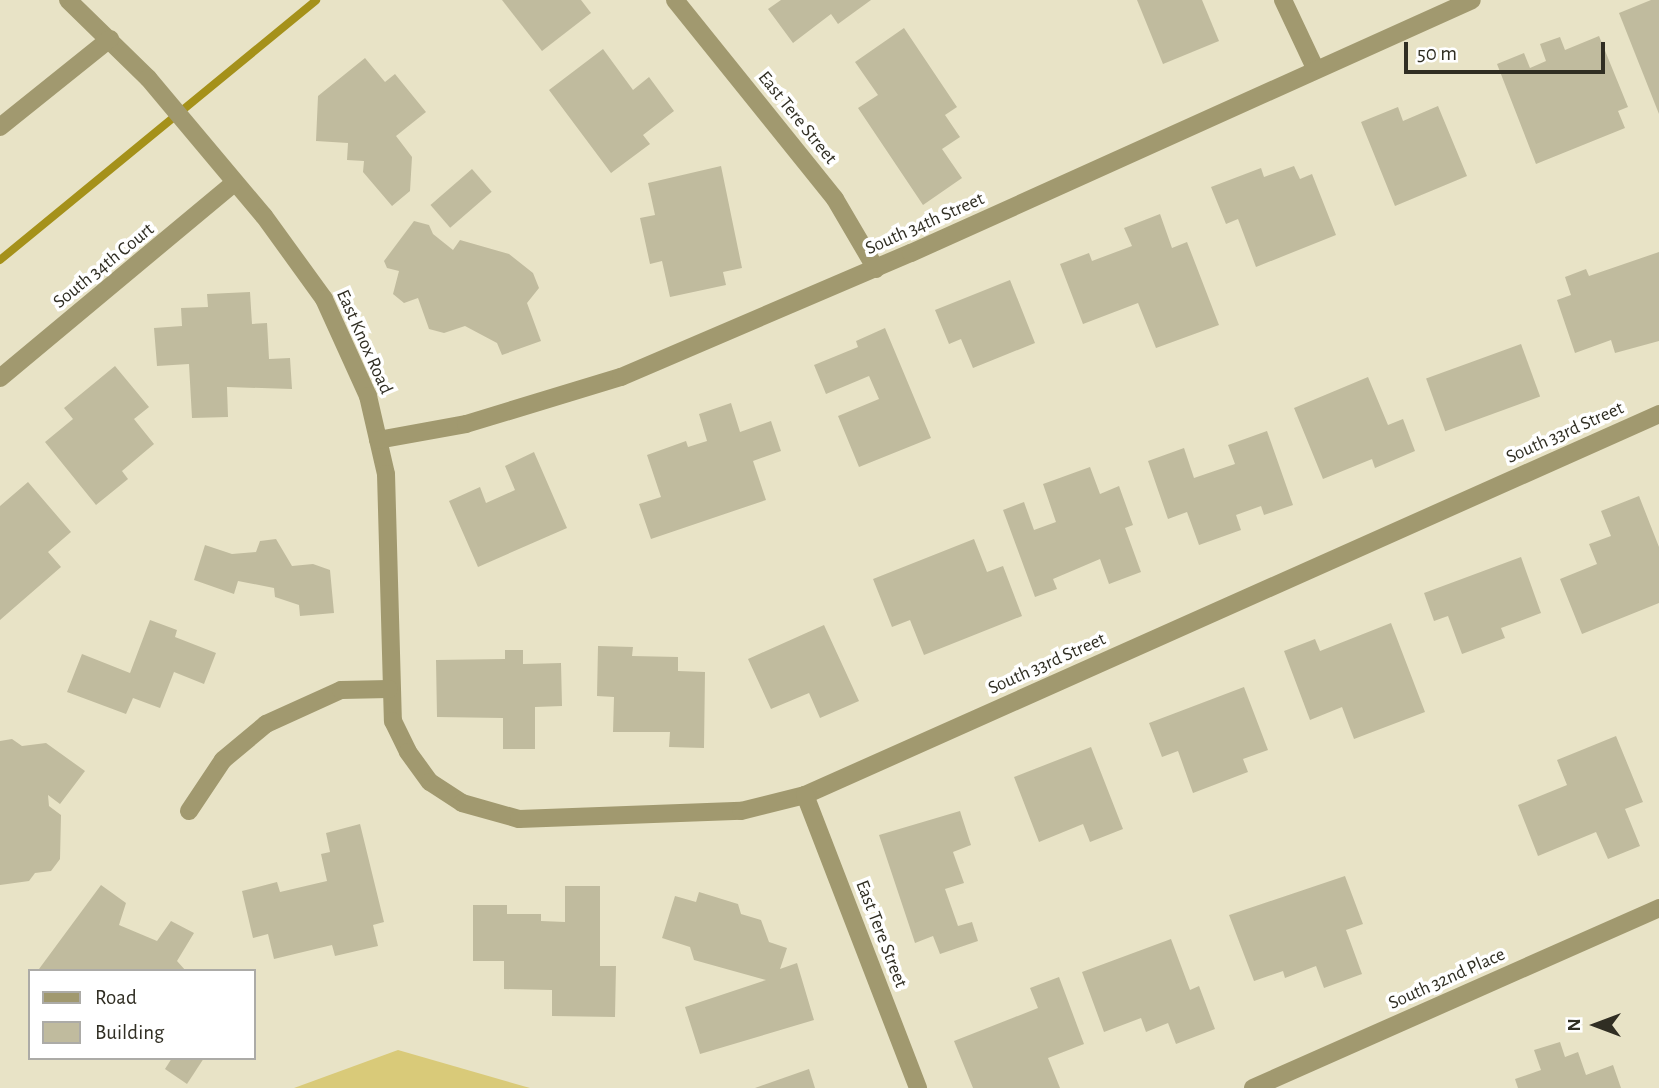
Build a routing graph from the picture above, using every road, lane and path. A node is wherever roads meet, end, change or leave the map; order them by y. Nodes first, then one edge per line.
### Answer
1 (68, 0) edge
2 (675, 0) edge
3 (1283, 0) edge
4 (1472, 0) edge
5 (110, 39) junction
6 (1316, 70) junction
7 (0, 127) edge
8 (233, 184) junction
9 (876, 269) junction
10 (0, 378) edge
11 (1659, 414) edge
12 (378, 440) junction
13 (389, 688) junction
14 (430, 782) joint
15 (806, 795) junction
16 (189, 811) dead end
17 (1659, 908) edge
18 (918, 1088) edge
19 (1253, 1088) edge

1 - 5 street, East Knox Road
2 - 9 street, East Tere Street
3 - 6 street
4 - 6 street, South 34th Street
5 - 7 street
5 - 8 street, East Knox Road
6 - 9 street, South 34th Street
8 - 10 street, South 34th Court
8 - 12 street, East Knox Road
9 - 12 street, South 34th Street
11 - 15 street, South 33rd Street
12 - 13 street, East Knox Road
13 - 14 street, East Knox Road
13 - 16 street
14 - 15 street, South 33rd Street
15 - 18 street, East Tere Street
17 - 19 street, South 32nd Place

